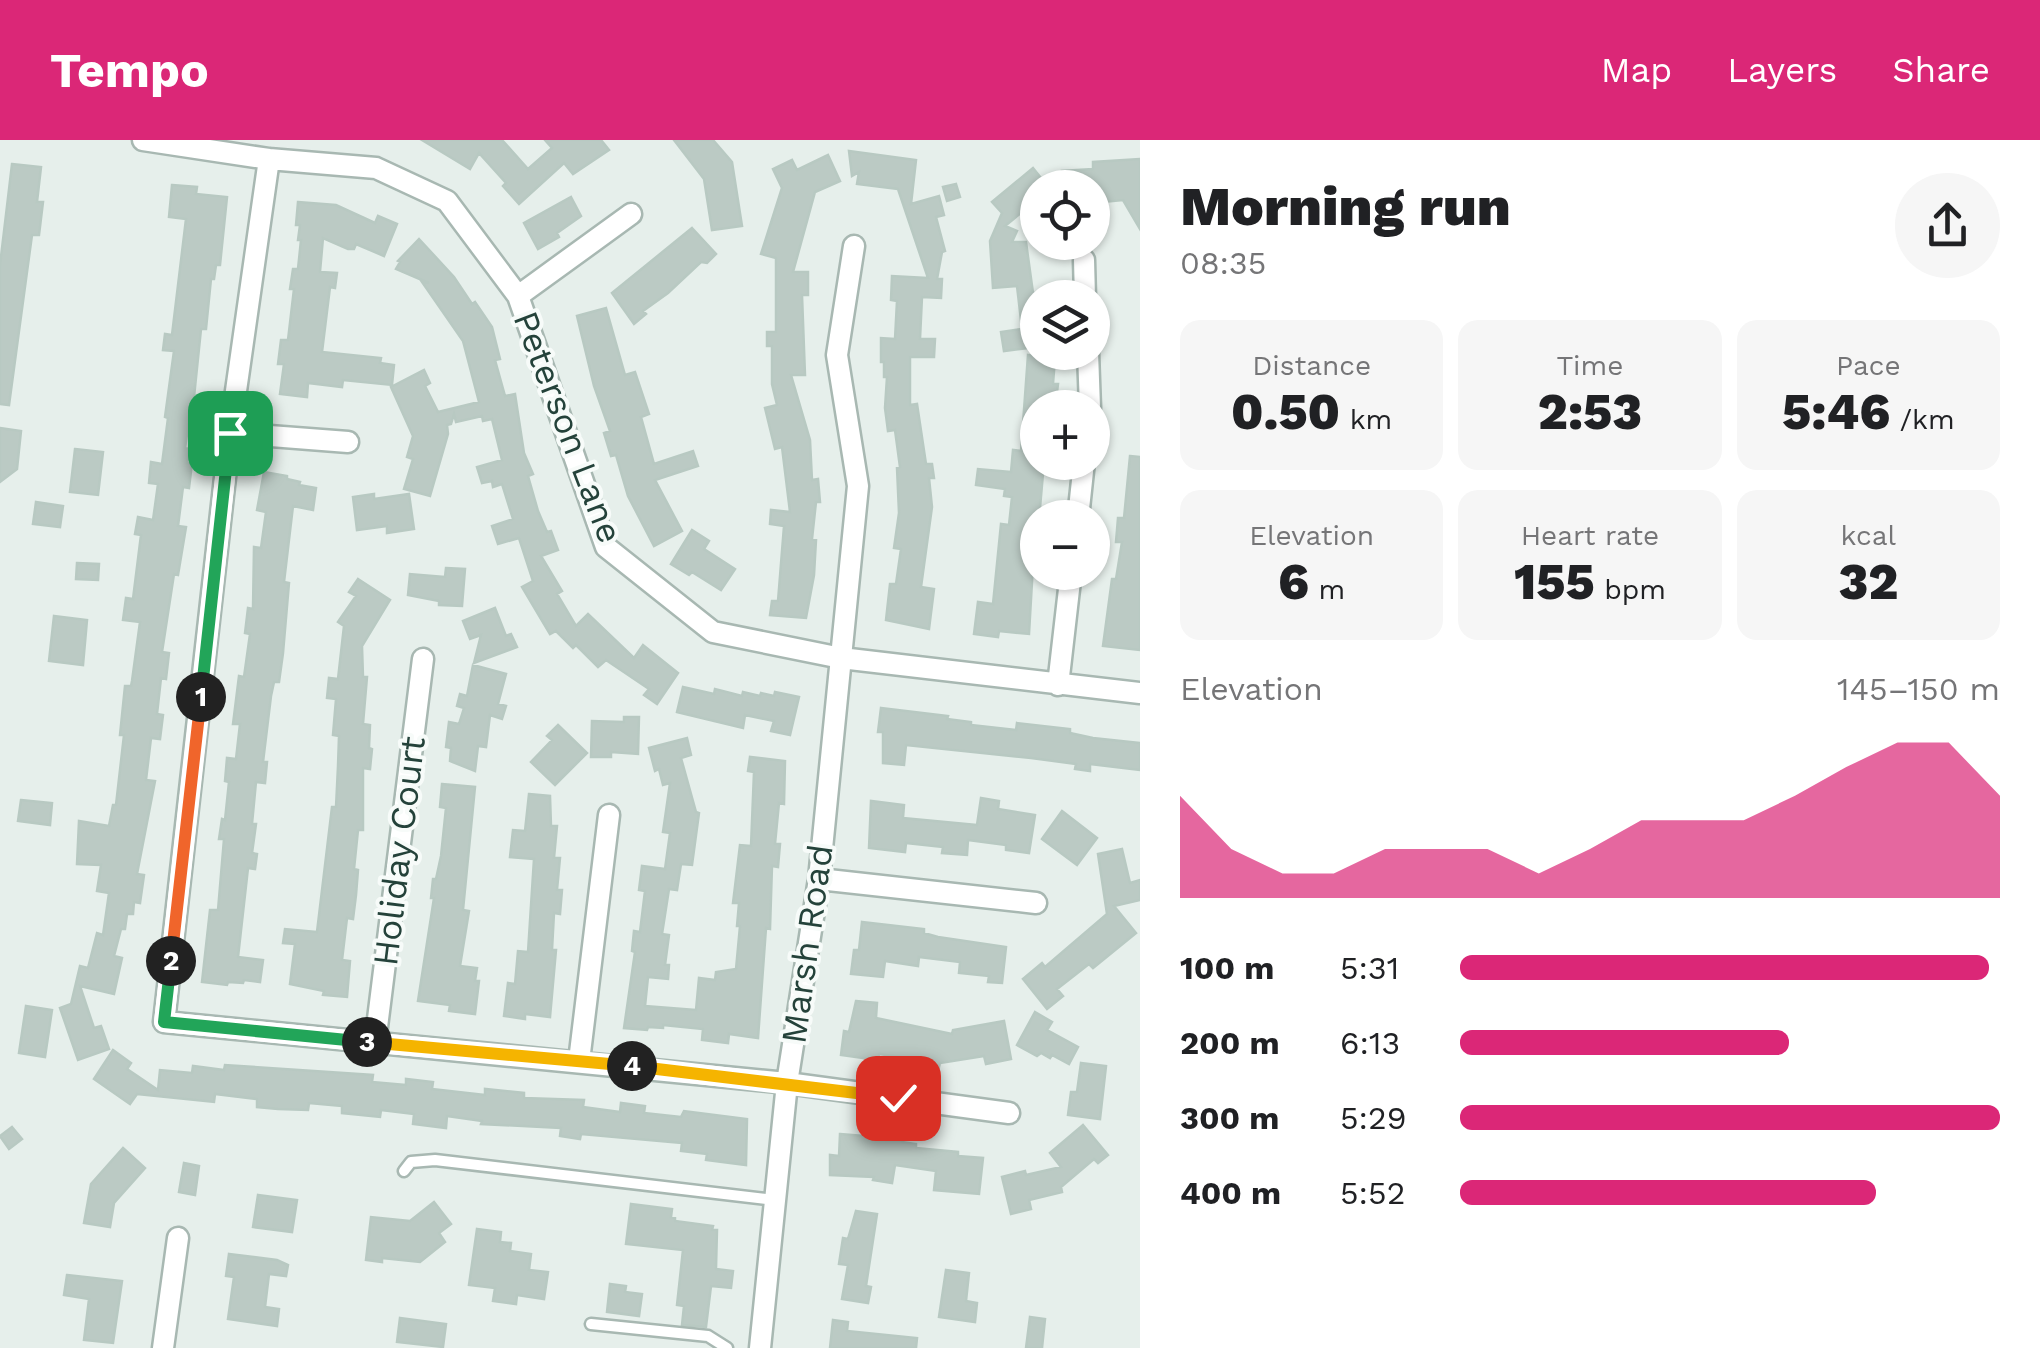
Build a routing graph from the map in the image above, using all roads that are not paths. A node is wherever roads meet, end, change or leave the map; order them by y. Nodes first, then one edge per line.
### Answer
1 (143, 140) edge
2 (269, 159) junction
3 (631, 214) dead end
4 (854, 246) dead end
5 (1084, 260) dead end
6 (1085, 280) edge
7 (518, 296) junction
8 (230, 433) junction
9 (348, 442) dead end
10 (1069, 590) edge
11 (841, 658) junction
12 (423, 659) dead end
13 (1058, 685) junction
14 (1140, 693) edge
15 (608, 815) dead end
16 (819, 878) junction
17 (1036, 903) dead end
18 (375, 1043) junction
19 (579, 1061) junction
20 (786, 1083) junction
21 (1009, 1114) dead end
22 (404, 1171) dead end
23 (775, 1200) junction
24 (178, 1238) dead end
25 (590, 1324) dead end
26 (163, 1348) edge
27 (727, 1348) edge
28 (760, 1348) edge

1 - 2 street, Peterson Lane
2 - 7 street, Peterson Lane
2 - 8 street
3 - 7 street
4 - 11 street, Marsh Road
5 - 6 street
7 - 11 street, Peterson Lane
8 - 9 street
8 - 18 street
10 - 13 street
11 - 13 street, Peterson Lane
11 - 16 street, Marsh Road
12 - 18 street, Holiday Court
13 - 14 street, Peterson Lane
15 - 19 street
16 - 17 street
16 - 20 street, Marsh Road
18 - 19 street
19 - 20 street
20 - 21 street
20 - 23 street, Marsh Road
22 - 23 lane
23 - 28 street, Marsh Road
24 - 26 street
25 - 27 lane

